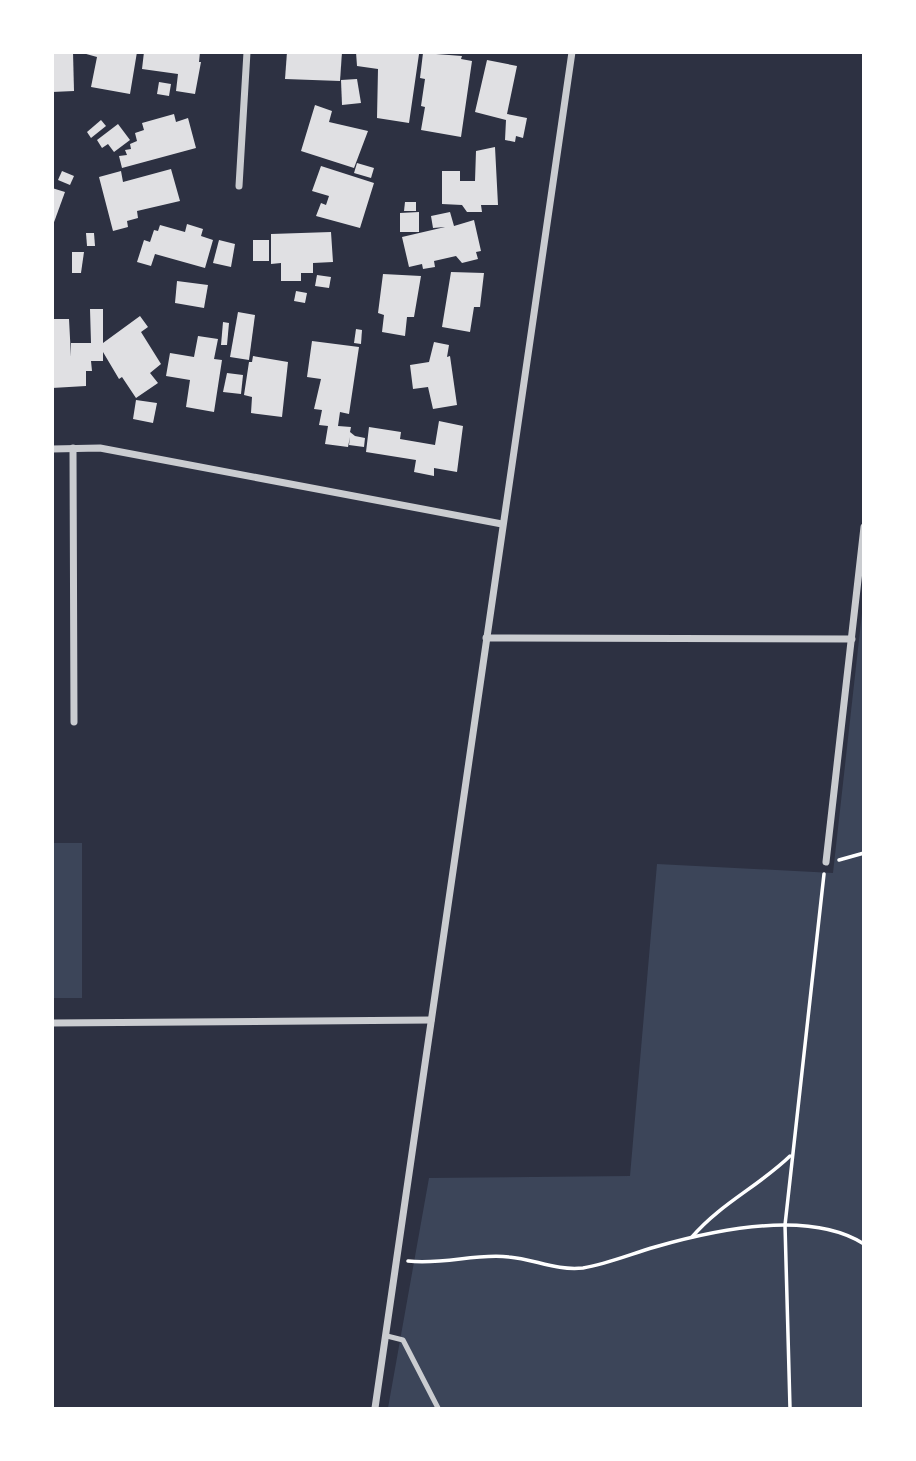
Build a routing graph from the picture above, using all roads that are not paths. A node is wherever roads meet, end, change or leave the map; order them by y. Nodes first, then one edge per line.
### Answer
1 (247, 52) edge
2 (572, 52) edge
3 (239, 186) dead end
4 (52, 449) edge
5 (73, 449) junction
6 (502, 524) junction
7 (863, 527) edge
8 (486, 638) junction
9 (852, 639) junction
10 (74, 723) dead end
11 (826, 862) road end
12 (432, 1020) junction
13 (52, 1023) edge
14 (387, 1336) junction
15 (375, 1409) edge
16 (438, 1409) edge

1 - 3 street
2 - 6 street
4 - 5 street
5 - 6 street
5 - 10 street
6 - 8 street
7 - 9 street
8 - 9 street
8 - 12 street
9 - 11 street
12 - 13 street
12 - 14 street
14 - 15 street
14 - 16 lane

